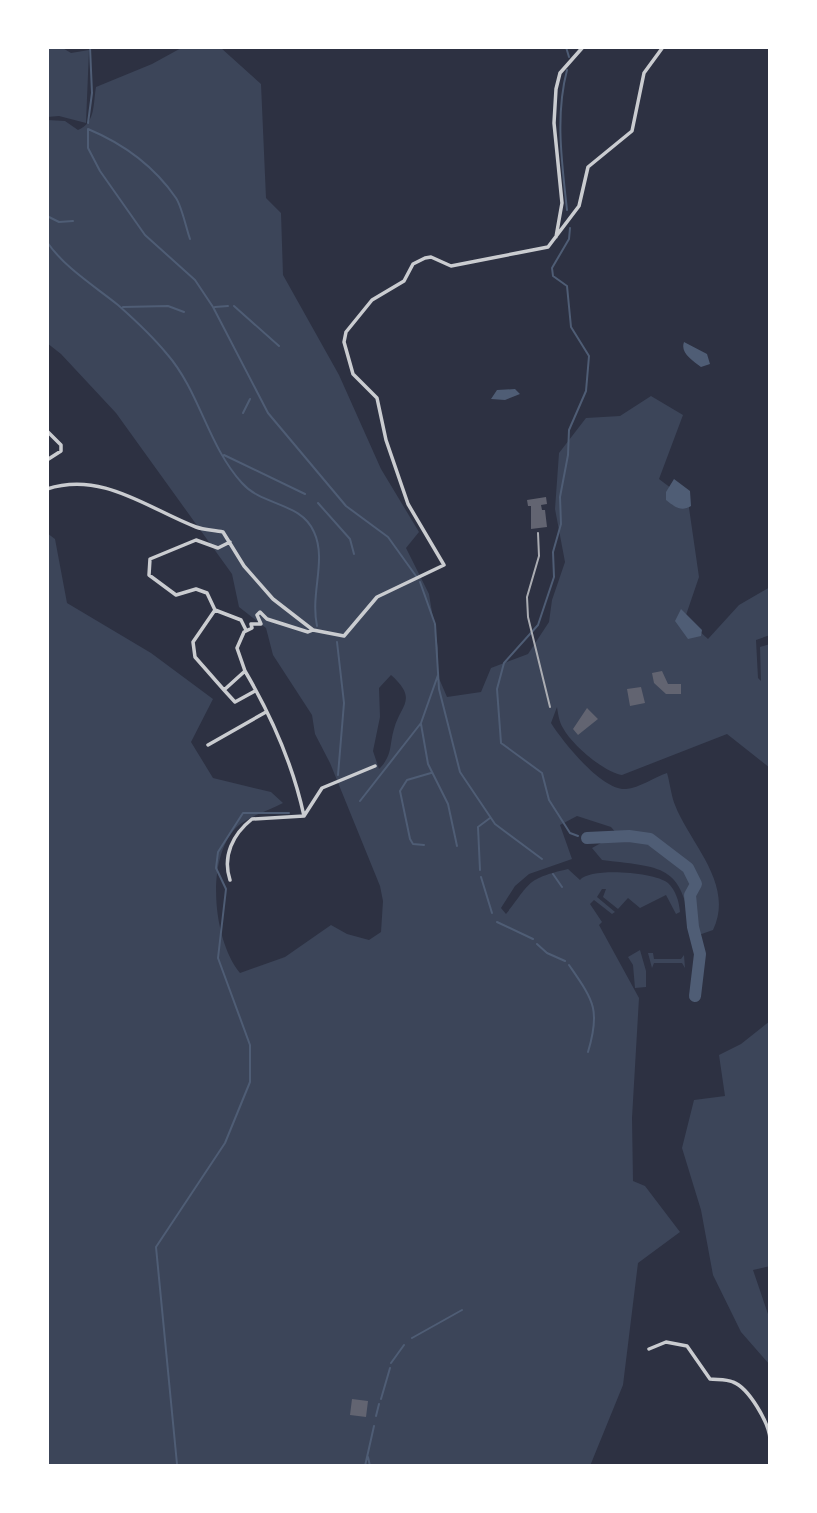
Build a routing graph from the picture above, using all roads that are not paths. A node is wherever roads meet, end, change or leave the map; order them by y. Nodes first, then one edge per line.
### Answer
1 (583, 47) edge
2 (663, 47) edge
3 (556, 238) junction
4 (47, 431) edge
5 (47, 460) edge
6 (47, 489) edge
7 (230, 542) junction
8 (215, 610) junction
9 (313, 630) junction
10 (247, 631) junction
11 (245, 671) junction
12 (224, 690) junction
13 (255, 691) junction
14 (266, 712) junction
15 (208, 745) dead end
16 (375, 766) dead end
17 (304, 816) junction
18 (230, 880) dead end
19 (649, 1349) dead end
20 (770, 1439) edge

1 - 3 street
2 - 3 street
3 - 9 street
4 - 5 street
6 - 7 street
7 - 8 street
7 - 9 street
8 - 10 street
8 - 12 street
9 - 10 street
10 - 11 street
11 - 12 street
11 - 13 street
12 - 13 street
13 - 14 street
14 - 15 street
14 - 17 street
16 - 17 street
17 - 18 street
19 - 20 street

